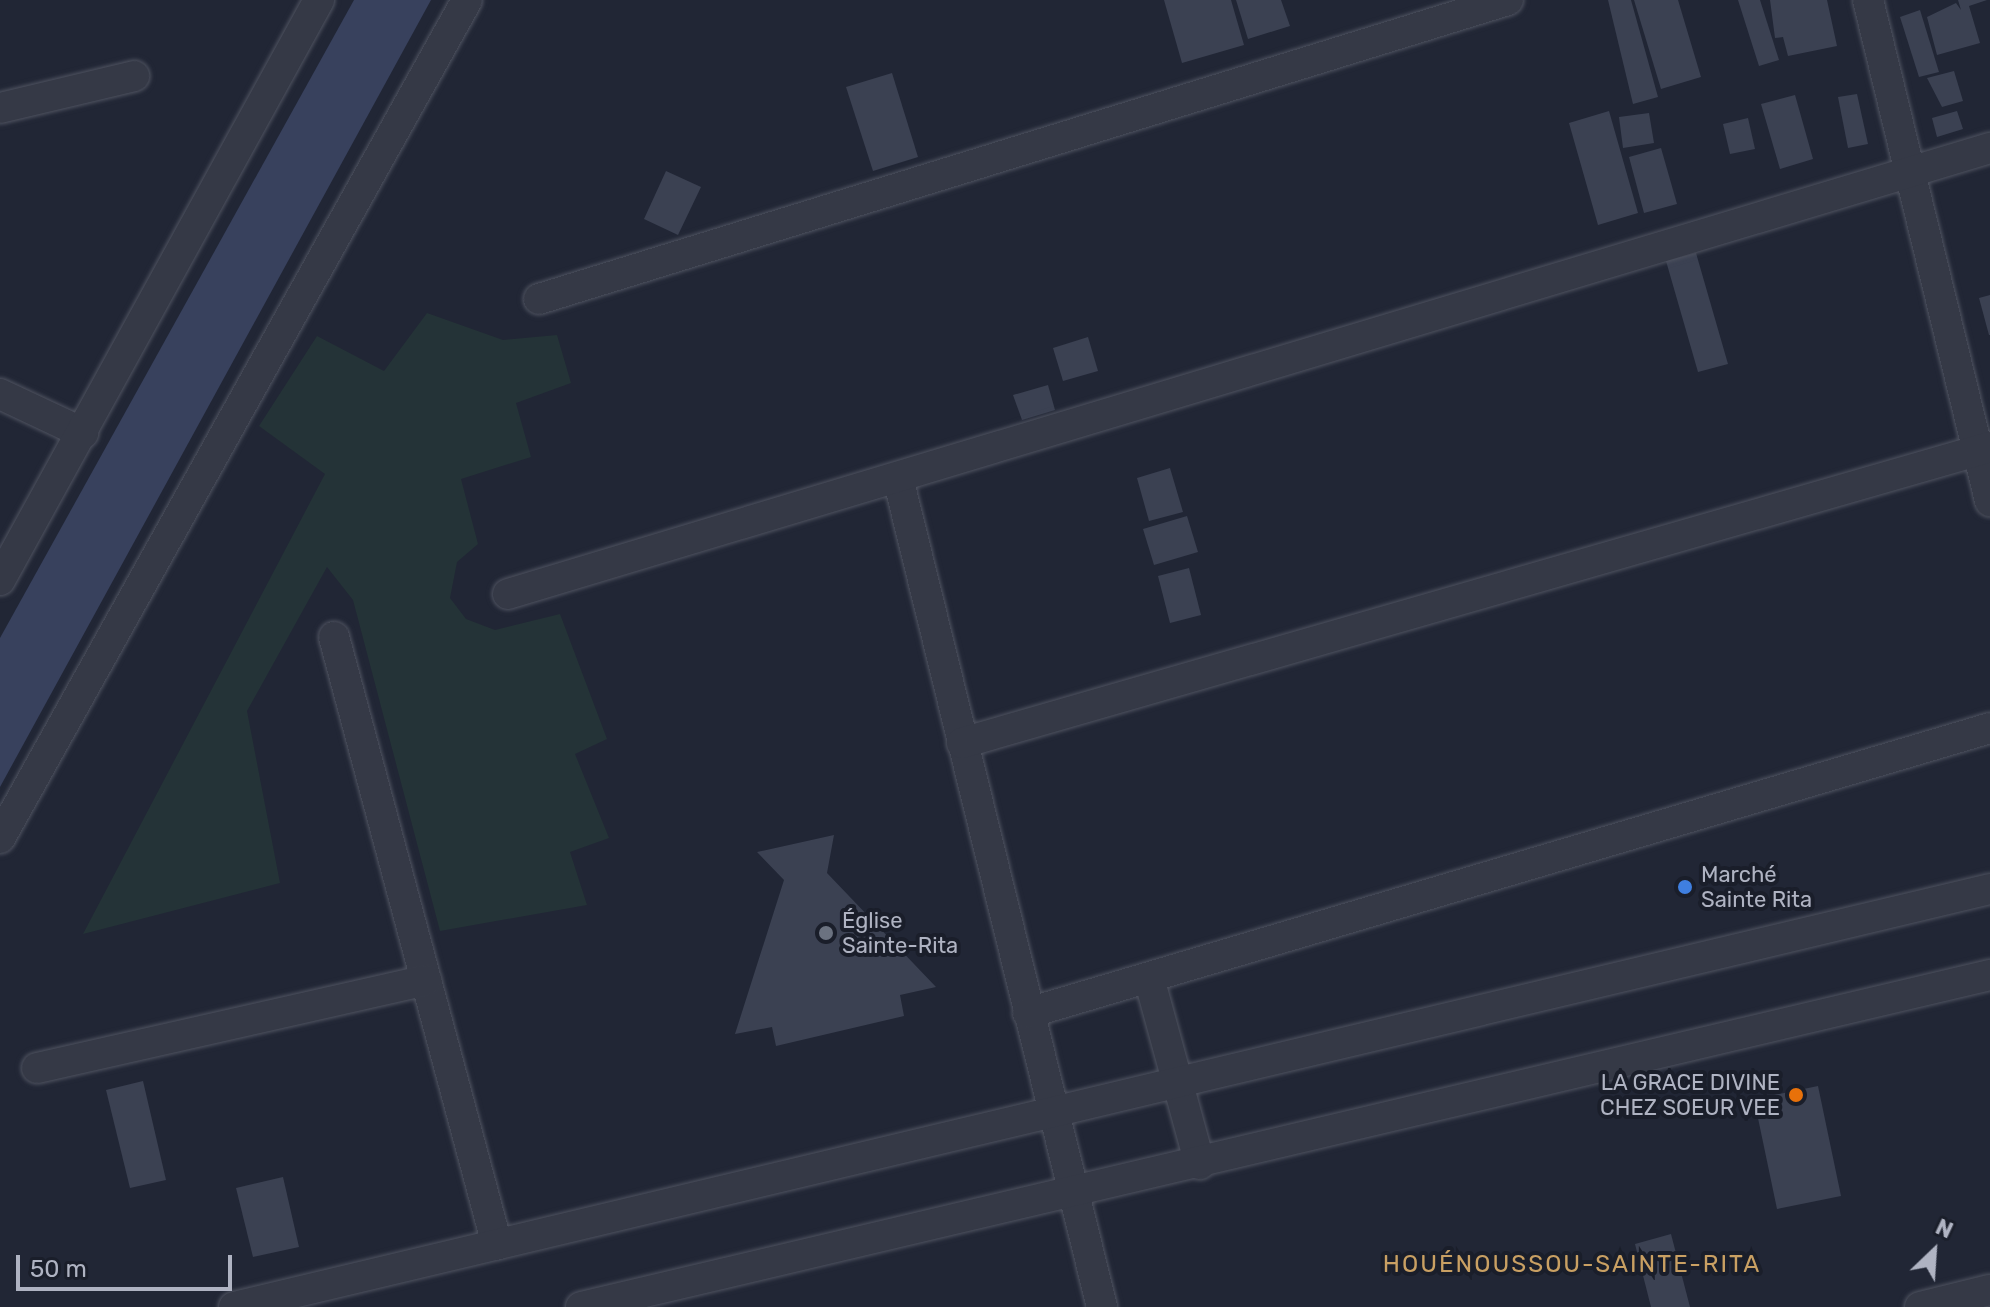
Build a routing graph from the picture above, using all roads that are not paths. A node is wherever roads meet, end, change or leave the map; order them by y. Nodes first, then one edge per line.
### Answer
1 (319, 0) edge
2 (467, 0) edge
3 (1508, 0) edge
4 (1868, 0) edge
5 (134, 76) dead end
6 (0, 108) edge
7 (1990, 148) edge
8 (1909, 177) junction
9 (539, 299) dead end
10 (0, 394) edge
11 (83, 433) junction
12 (1984, 449) edge
13 (898, 478) junction
14 (1990, 501) edge
15 (0, 580) edge
16 (508, 594) dead end
17 (334, 637) dead end
18 (1990, 728) edge
19 (962, 743) junction
20 (0, 838) edge
21 (1990, 889) edge
22 (1990, 975) edge
23 (1149, 978) junction
24 (426, 980) junction
25 (1028, 1013) junction
26 (37, 1068) dead end
27 (1179, 1081) junction
28 (1057, 1115) junction
29 (1200, 1164) junction
30 (1075, 1194) junction
31 (497, 1245) junction
32 (1990, 1290) edge
33 (234, 1307) edge
34 (581, 1307) edge
35 (1102, 1307) edge
36 (1920, 1307) edge

1 - 11 street
2 - 20 street
3 - 9 street
4 - 8 street
5 - 6 street
7 - 8 street
8 - 12 street
8 - 13 street
10 - 11 street
11 - 15 street
12 - 14 street
12 - 19 street
13 - 16 street
13 - 19 street
17 - 24 street
18 - 23 street
19 - 25 street
21 - 27 street
22 - 29 street
23 - 25 street
23 - 27 street
24 - 26 street
24 - 31 street
25 - 28 street
27 - 28 street
27 - 29 street
28 - 30 street
28 - 31 street
29 - 30 street
30 - 34 street
30 - 35 street
31 - 33 street
32 - 36 street

